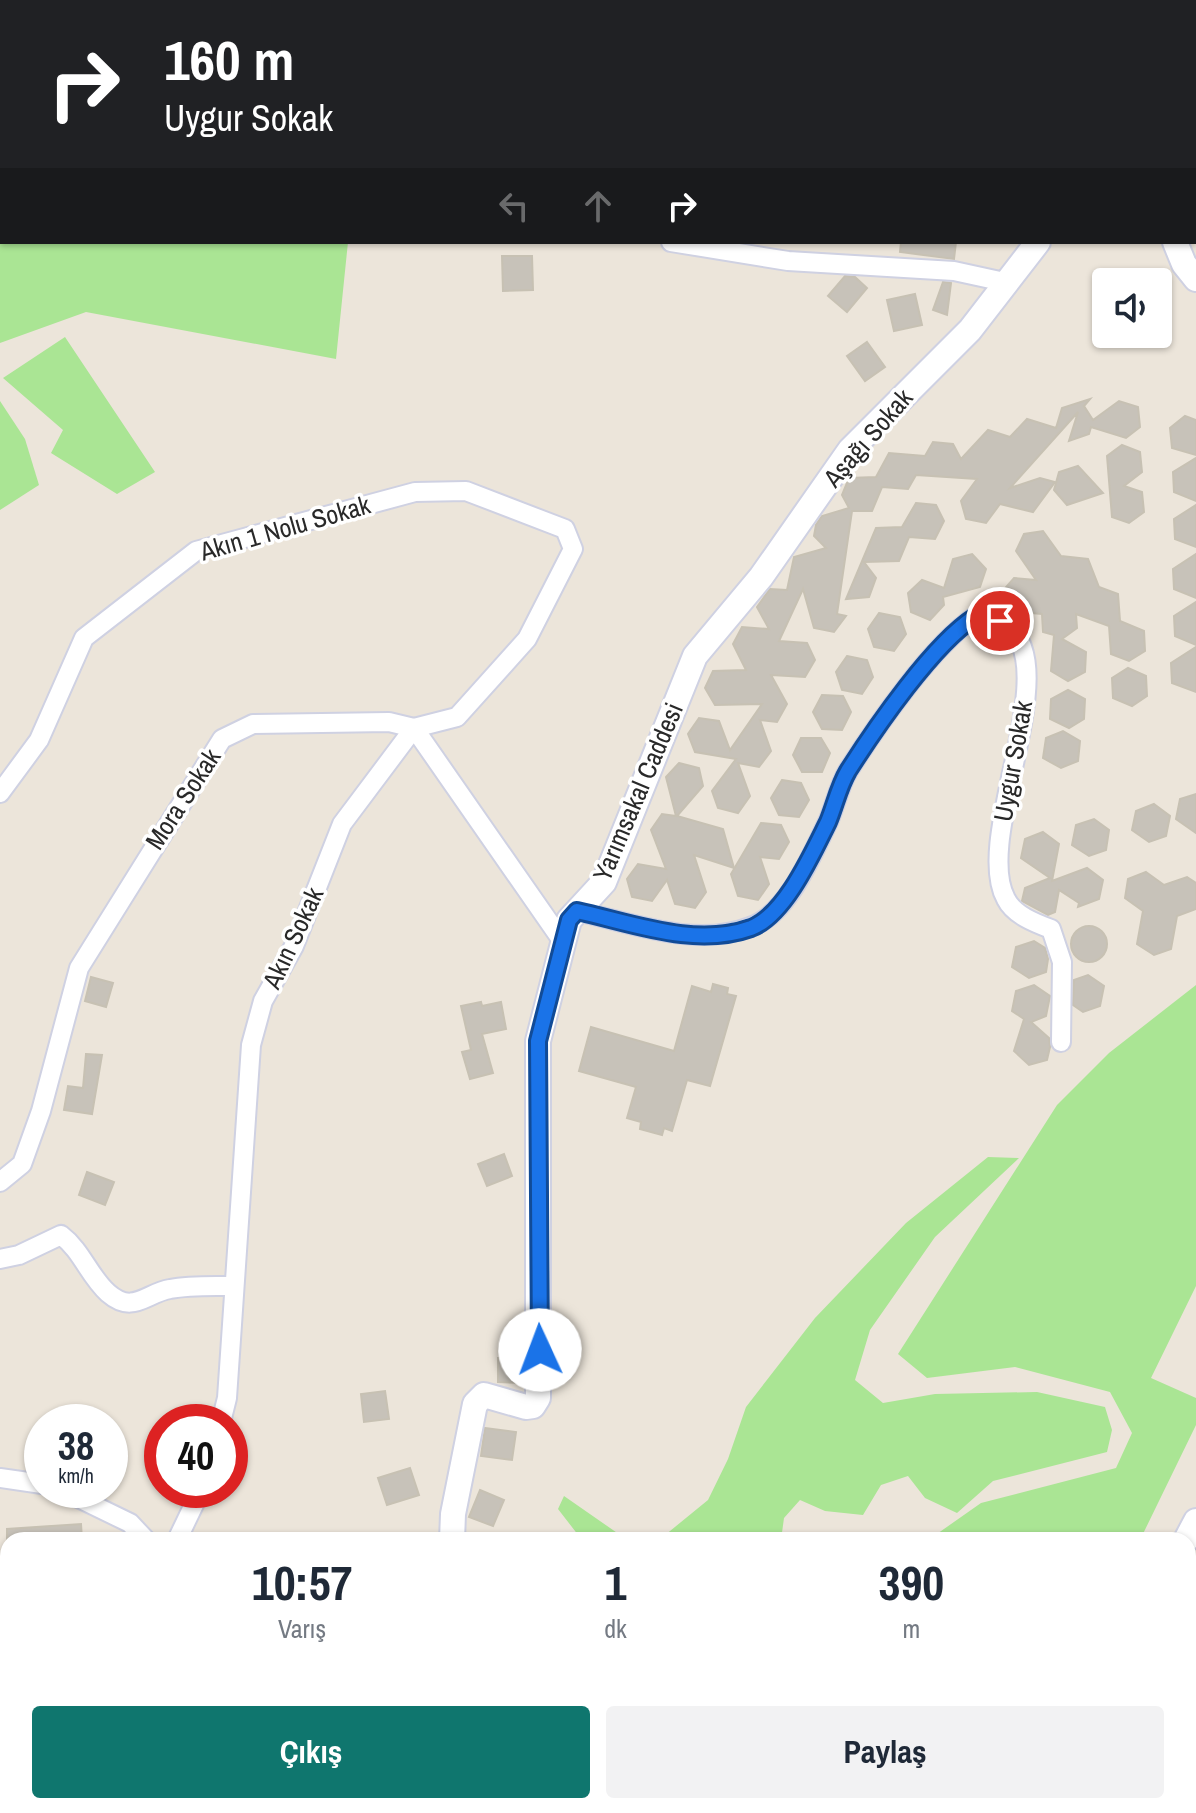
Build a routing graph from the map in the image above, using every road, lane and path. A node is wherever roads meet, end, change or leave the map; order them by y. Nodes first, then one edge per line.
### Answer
1 (683, 244) edge
2 (1037, 244) edge
3 (1176, 244) edge
4 (1196, 279) edge
5 (1009, 283) junction
6 (739, 603) joint
7 (414, 728) junction
8 (0, 793) edge
9 (577, 911) junction
10 (563, 942) junction
11 (1061, 1042) dead end
12 (0, 1182) edge
13 (0, 1259) edge
14 (233, 1286) junction
15 (226, 1404) edge
16 (0, 1478) edge
17 (24, 1481) edge
18 (99, 1508) edge
19 (192, 1508) edge
20 (138, 1532) edge
21 (181, 1532) edge
22 (452, 1532) edge

1 - 5 street
2 - 5 street, Aşağı Sokak
3 - 4 street
5 - 6 street, Aşağı Sokak
6 - 9 street, Yarımsakal Caddesi
7 - 8 street, Akın 1 Nolu Sokak
7 - 10 street
7 - 12 street, Mora Sokak
7 - 14 street, Akın Sokak
9 - 10 street, Yarımsakal Caddesi
9 - 11 street, Uygur Sokak
10 - 22 street, Yarımsakal Caddesi
13 - 14 street
14 - 15 street, Akın Sokak
16 - 17 street
18 - 20 street
19 - 21 street

